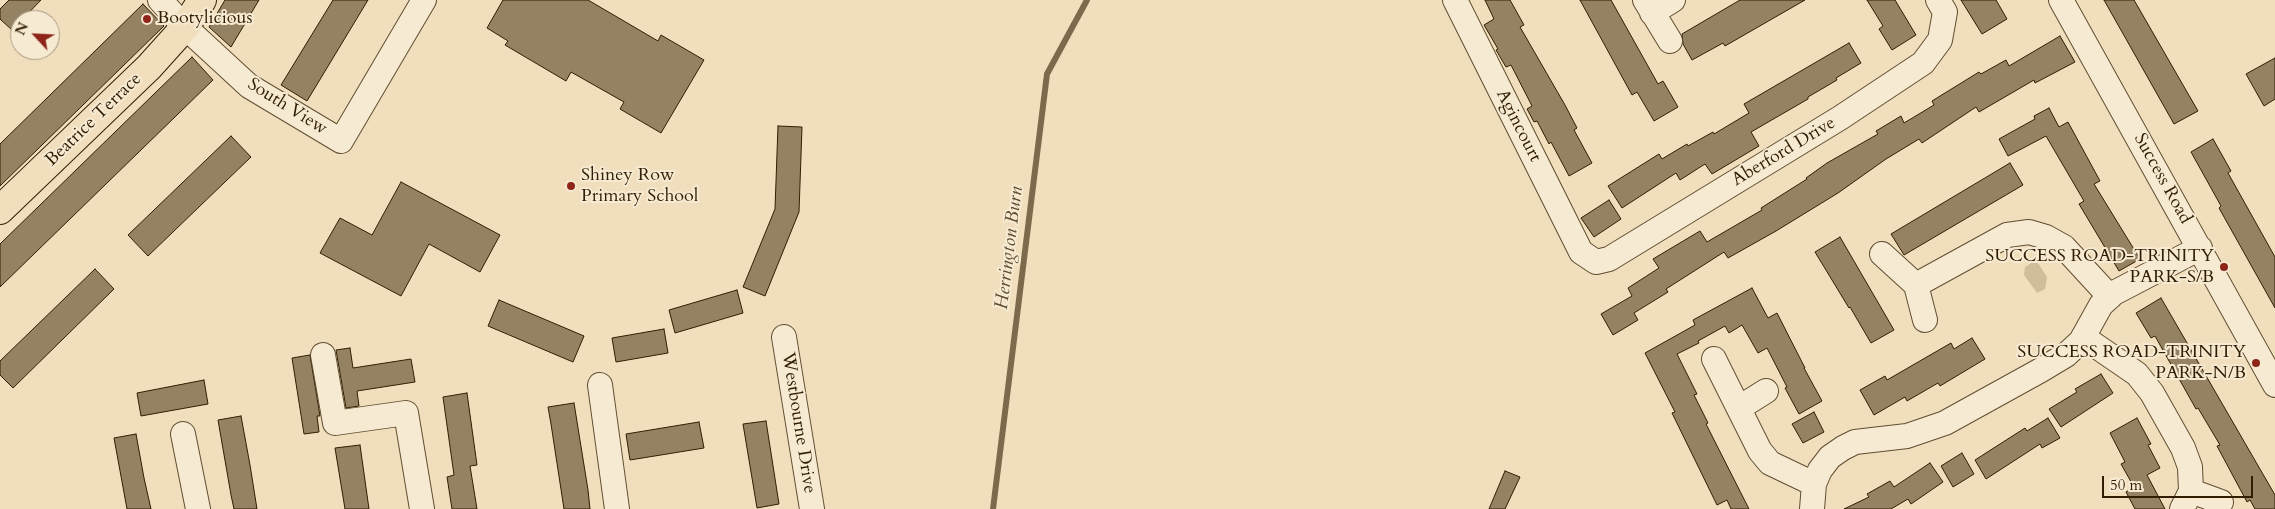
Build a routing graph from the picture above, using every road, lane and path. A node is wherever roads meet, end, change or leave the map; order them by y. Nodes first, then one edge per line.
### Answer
1 (160, 0) edge
2 (202, 0) edge
3 (424, 0) edge
4 (1455, 0) edge
5 (1673, 0) edge
6 (1938, 0) edge
7 (2061, 0) edge
8 (1648, 6) edge
9 (185, 27) junction
10 (1670, 41) dead end
11 (0, 210) edge
12 (2200, 248) junction
13 (1581, 252) joint
14 (1882, 254) dead end
15 (1916, 285) junction
16 (2110, 297) junction
17 (1925, 320) dead end
18 (784, 337) dead end
19 (2083, 337) junction
20 (323, 355) dead end
21 (1714, 358) dead end
22 (600, 385) dead end
23 (2275, 385) edge
24 (1766, 391) dead end
25 (1739, 408) junction
26 (183, 434) dead end
27 (1814, 484) junction
28 (2186, 500) edge
29 (2221, 502) dead end
30 (198, 509) edge
31 (422, 509) edge
32 (617, 509) edge
33 (812, 509) edge
34 (1812, 509) edge

1 - 9 street, South View
2 - 9 main road, Beatrice Terrace
3 - 9 street, South View
4 - 13 street, Agincourt
5 - 8 street
6 - 13 street, Aberford Drive
7 - 12 street, Success Road
8 - 10 street
9 - 11 main road, Beatrice Terrace
12 - 16 street
12 - 23 street, Success Road
14 - 15 street
15 - 16 street
15 - 17 street
16 - 19 street
18 - 33 street, Westbourne Drive
19 - 27 street
19 - 28 street
20 - 31 street
21 - 25 street
22 - 32 street
24 - 25 street
25 - 27 street
26 - 30 street
27 - 34 street
28 - 29 street

